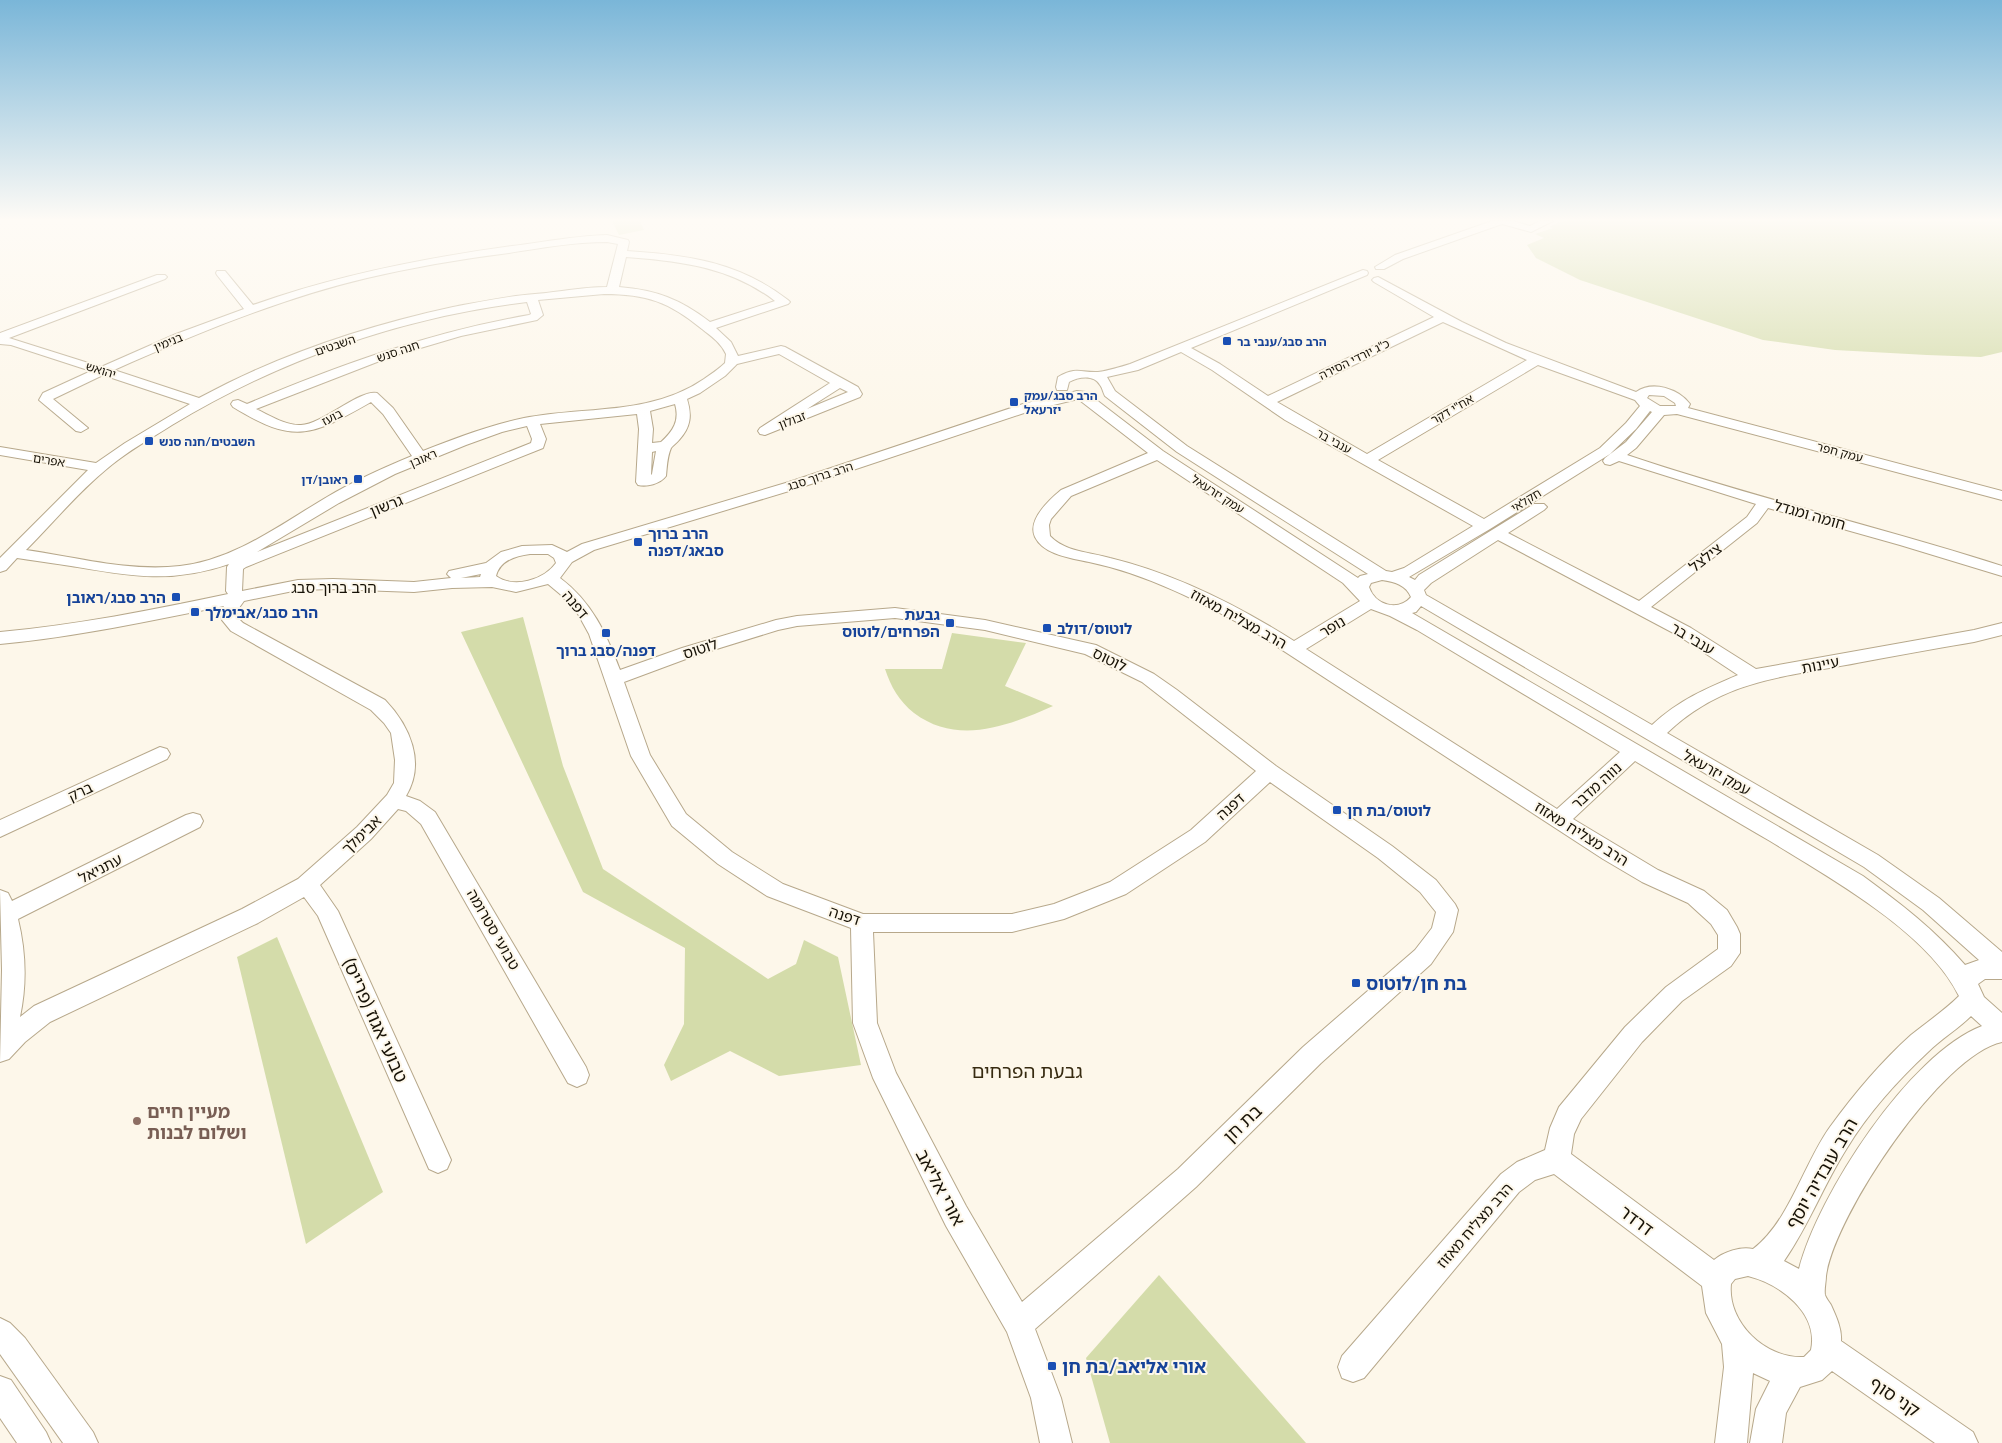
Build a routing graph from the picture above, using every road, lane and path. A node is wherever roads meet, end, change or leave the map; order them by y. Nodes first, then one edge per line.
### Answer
1 (131, 288) edge
2 (233, 288) edge
3 (320, 288) edge
4 (769, 288) edge
5 (1339, 288) edge
6 (1340, 288) edge
7 (1391, 288) edge
8 (1408, 288) edge
9 (612, 290) joint
10 (531, 297) junction
11 (251, 310) junction
12 (1443, 317) junction
13 (707, 326) junction
14 (0, 338) edge
15 (1187, 351) junction
16 (1537, 360) junction
17 (732, 361) junction
18 (1075, 365) dead end
19 (101, 370) junction
20 (1060, 379) junction
21 (1098, 380) junction
22 (839, 383) junction
23 (220, 393) junction
24 (1079, 395) junction
25 (680, 398) junction
26 (1648, 401) junction
27 (1266, 402) junction
28 (201, 403) junction
29 (1681, 407) junction
30 (245, 408) junction
31 (644, 410) junction
32 (532, 421) junction
33 (81, 428) dead end
34 (665, 446) junction
35 (645, 448) junction
36 (0, 451) edge
37 (1158, 454) junction
38 (1618, 456) junction
39 (421, 458) junction
40 (1368, 460) junction
41 (98, 468) junction
42 (2002, 489) edge
43 (2002, 496) edge
44 (1766, 501) junction
45 (55, 512) junction
46 (45, 530) junction
47 (1491, 530) junction
48 (23, 552) junction
49 (51, 555) junction
50 (559, 555) junction
51 (2002, 571) edge
52 (2, 573) edge
53 (492, 575) junction
54 (1387, 576) junction
55 (550, 578) junction
56 (1360, 589) junction
57 (236, 594) junction
58 (1417, 594) junction
59 (1370, 603) junction
60 (1640, 608) junction
61 (1392, 610) junction
62 (2002, 629) edge
63 (4, 637) edge
64 (1294, 649) junction
65 (1752, 676) junction
66 (613, 679) junction
67 (1653, 735) junction
68 (1634, 751) junction
69 (160, 754) dead end
70 (1269, 771) junction
71 (394, 800) junction
72 (1559, 819) junction
73 (193, 821) dead end
74 (0, 829) edge
75 (306, 885) junction
76 (3, 907) edge
77 (1447, 910) joint
78 (862, 923) junction
79 (2002, 968) edge
80 (1969, 991) junction
81 (11, 1000) junction
82 (59, 1005) junction
83 (2002, 1026) edge
84 (2002, 1031) edge
85 (0, 1042) edge
86 (0, 1051) edge
87 (577, 1075) dead end
88 (438, 1160) dead end
89 (1557, 1160) junction
90 (1757, 1264) junction
91 (1717, 1280) junction
92 (1811, 1301) junction
93 (1019, 1324) junction
94 (0, 1333) edge
95 (1736, 1340) junction
96 (1827, 1350) junction
97 (1353, 1367) dead end
98 (1791, 1372) junction
99 (0, 1391) edge
100 (35, 1443) edge
101 (82, 1443) edge
102 (1056, 1443) edge
103 (1731, 1443) edge
104 (1766, 1443) edge
105 (1962, 1443) edge

1 - 14 street
2 - 11 street
3 - 11 street, בנימין
4 - 13 street
5 - 15 street
6 - 21 street
7 - 12 street
8 - 26 street
9 - 10 street, השבטים
9 - 13 street, השבטים
10 - 23 street, השבטים
10 - 30 street, חנה סנש
11 - 19 street, בנימין
12 - 16 street
12 - 27 street, כ"ג יורדי הסירה
13 - 17 street
14 - 19 street, יהואש
15 - 21 street
15 - 27 street, ענבי בר
16 - 26 street
16 - 40 street, אח"י דקר
17 - 22 street, זבולון
17 - 25 street, ראובן
18 - 21 street, עמק יזרעאל
19 - 28 street, יהואש
19 - 33 street
20 - 21 street, הרב ברוך סבג
20 - 24 street, עמק יזרעאל
20 - 50 street, הרב ברוך סבג
21 - 24 street, הרב ברוך סבג
21 - 54 street, עמק יזרעאל
22 - 22 street, זבולון
23 - 28 street, השבטים
23 - 30 street, בועז
24 - 37 street, עמק יזרעאל
24 - 50 street, הרב ברוך סבג
25 - 31 street, ראובן
25 - 34 street
26 - 29 street
26 - 29 street
26 - 38 street, חקלאי
26 - 47 street, חקלאי
27 - 40 street, ענבי בר
28 - 41 street, השבטים
29 - 42 street, עמק חפר
29 - 43 street, עמק חפר
30 - 39 street, בועז
31 - 32 street, ראובן
31 - 35 street
32 - 39 street, ראובן
32 - 57 street, גרשון
34 - 35 street
34 - 35 street
36 - 41 street, אפרים
37 - 56 street, עמק יזרעאל
37 - 64 street, הרב מצליח מאזוז
38 - 44 street, חומה ומגדל
38 - 47 street, חקלאי
39 - 49 street, ראובן
40 - 47 street, ענבי בר
41 - 45 street, השבטים
44 - 51 street, חומה ומגדל
44 - 60 street, צילצל
45 - 46 street
45 - 48 street, השבטים
46 - 48 street
46 - 49 street
47 - 54 street, חקלאי
47 - 58 street, חקלאי
47 - 60 street, ענבי בר
48 - 49 street, ראובן
48 - 52 street
49 - 52 street
50 - 53 street
50 - 55 street
53 - 55 street, הרב ברוך סבג
53 - 57 street, הרב ברוך סבג
54 - 56 street, חקלאי
54 - 58 street, עמק יזרעאל
55 - 66 street, דפנה
56 - 59 street, עמק יזרעאל
57 - 63 street, הרב ברוך סבג
57 - 71 street, אבימלך
58 - 61 street, חקלאי
58 - 67 street, עמק יזרעאל
59 - 61 street, עמק יזרעאל
59 - 64 street, נופר
60 - 65 street, ענבי בר
61 - 68 street, עמק יזרעאל
62 - 65 street, עיינות
64 - 72 street, הרב מצליח מאזוז
65 - 67 street, עיינות
66 - 70 street, לוטוס
66 - 78 street, דפנה
67 - 79 street, עמק יזרעאל
68 - 72 street, נווה מדבר
68 - 80 street, עמק יזרעאל
69 - 74 street, ברק
70 - 77 street, לוטוס
70 - 78 street, דפנה
71 - 75 street, אבימלך
71 - 87 street, טבועי סטרומה
72 - 89 street, הרב מצליח מאזוז
73 - 76 street, עתניאל
75 - 82 street, אבימלך
75 - 88 street, טבועי אגוז (פרייס)
76 - 81 street
77 - 93 street, בת חן
78 - 93 street, אורי אליאב
79 - 80 street, הרב עובדיה יוסף
80 - 83 street, עמק יזרעאל
80 - 90 street, הרב עובדיה יוסף
81 - 82 street, אבימלך
81 - 85 street
82 - 86 street, אבימלך
84 - 92 street, הרב עובדיה יוסף
89 - 91 street, דרדר
89 - 97 street, הרב מצליח מאזוז
90 - 91 street
90 - 92 street
91 - 95 street
92 - 96 street
93 - 102 street, אורי אליאב
94 - 101 street
95 - 98 street
95 - 103 street
96 - 98 street
96 - 105 street, קני סוף
98 - 104 street
99 - 100 street

